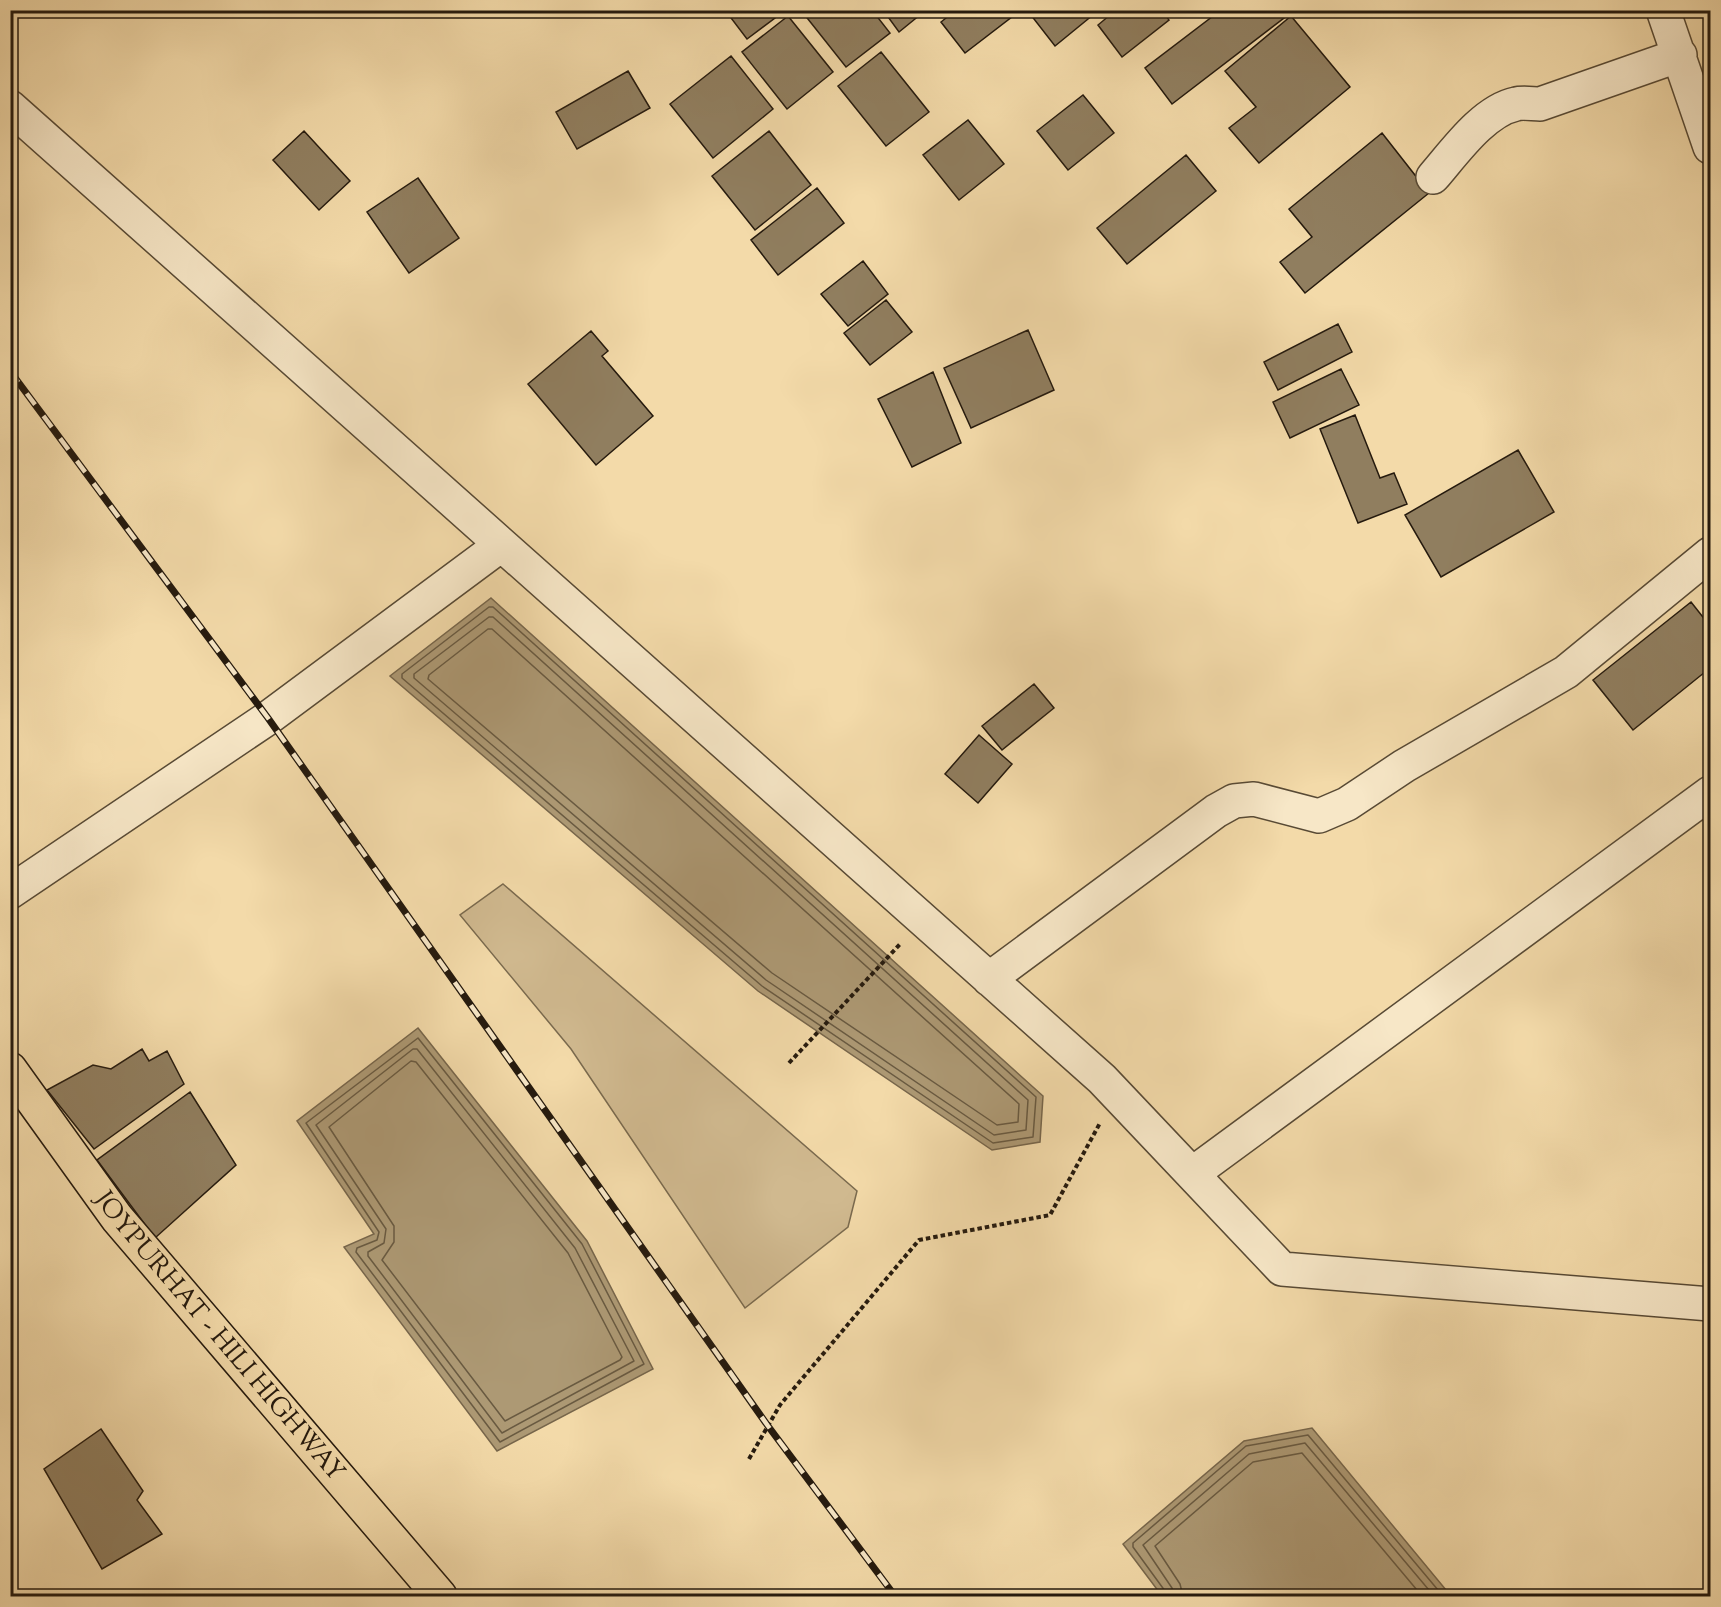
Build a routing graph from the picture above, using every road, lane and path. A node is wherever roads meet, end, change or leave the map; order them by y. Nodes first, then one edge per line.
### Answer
1 (1663, 10) edge
2 (1680, 55) junction
3 (10, 107) edge
4 (1710, 147) edge
5 (1433, 177) dead end
6 (501, 545) junction
7 (1710, 554) edge
8 (1710, 794) edge
9 (10, 892) edge
10 (923, 920) junction
11 (989, 979) junction
12 (789, 1063) dead end
13 (10, 1069) edge
14 (1117, 1094) junction
15 (1192, 1174) junction
16 (1710, 1304) edge
17 (749, 1459) dead end
18 (440, 1596) edge

1 - 2 street
2 - 4 street
2 - 5 street
3 - 6 street
6 - 9 street
6 - 10 street
7 - 11 street
8 - 15 street
10 - 11 street
10 - 12 path
11 - 14 street
13 - 18 main road, JOYPURHAT - HILI HIGHWAY
14 - 15 street
14 - 17 path
15 - 16 street

